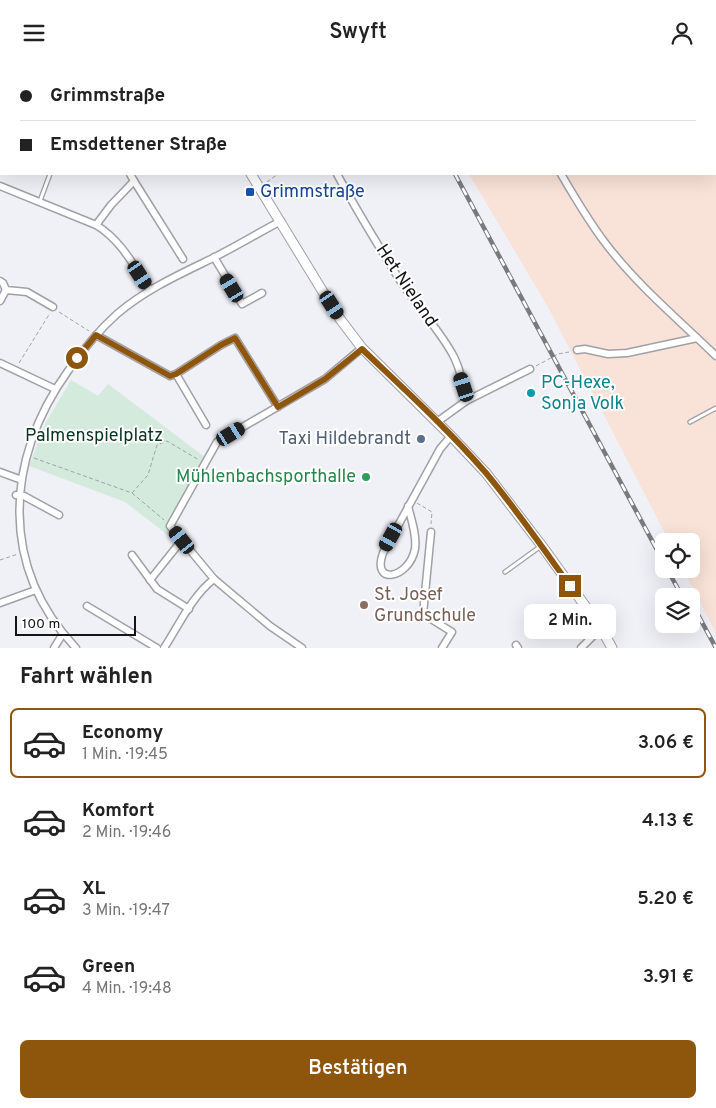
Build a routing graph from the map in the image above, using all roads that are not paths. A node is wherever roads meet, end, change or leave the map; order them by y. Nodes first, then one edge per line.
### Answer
1 (50, 175) edge
2 (131, 175) edge
3 (252, 175) edge
4 (338, 175) edge
5 (561, 175) edge
6 (134, 181) junction
7 (0, 186) edge
8 (39, 202) junction
9 (281, 221) junction
10 (96, 225) junction
11 (214, 257) junction
12 (183, 259) dead end
13 (0, 281) edge
14 (6, 290) junction
15 (150, 290) junction
16 (262, 293) dead end
17 (0, 301) edge
18 (53, 307) road end
19 (96, 335) junction
20 (697, 338) junction
21 (362, 349) junction
22 (578, 351) road end
23 (716, 356) edge
24 (0, 363) edge
25 (530, 369) road end
26 (176, 374) junction
27 (55, 389) junction
28 (466, 401) junction
29 (278, 407) junction
30 (716, 408) edge
31 (437, 422) junction
32 (690, 422) dead end
33 (206, 425) dead end
34 (451, 436) junction
35 (0, 471) edge
36 (19, 479) junction
37 (16, 495) junction
38 (410, 503) junction
39 (59, 515) dead end
40 (431, 532) road end
41 (182, 540) junction
42 (542, 546) junction
43 (132, 555) dead end
44 (505, 572) dead end
45 (214, 579) junction
46 (150, 580) junction
47 (34, 591) junction
48 (0, 603) edge
49 (87, 606) dead end
50 (189, 609) junction
51 (601, 628) junction
52 (62, 635) junction
53 (54, 648) edge
54 (76, 648) edge
55 (157, 648) edge
56 (164, 648) edge
57 (302, 648) edge
58 (442, 648) edge
59 (581, 648) edge
60 (612, 648) edge

1 - 8 lane
2 - 6 street
3 - 9 street
4 - 28 street, Het Nieland
5 - 20 street
6 - 10 street
6 - 12 street
7 - 8 street
8 - 10 street
9 - 11 street
9 - 21 street
10 - 15 street
11 - 15 street
11 - 16 street
13 - 14 street
14 - 17 street
14 - 18 street
15 - 19 street
19 - 26 street
19 - 27 street
20 - 22 street
20 - 23 street
21 - 29 street
21 - 31 street
24 - 27 street
25 - 28 street
26 - 29 street
26 - 33 street
27 - 36 street
28 - 31 street
29 - 41 street
30 - 32 lane
31 - 34 street
34 - 38 street
34 - 42 street
35 - 36 street
36 - 37 street
37 - 39 street
37 - 47 street
38 - 38 street
40 - 58 street
41 - 45 street
41 - 46 street
42 - 44 lane
42 - 51 street
43 - 46 street
45 - 50 street
45 - 57 street
46 - 50 street
47 - 48 street
47 - 52 street
49 - 55 street
50 - 56 street
51 - 59 street
51 - 60 street
52 - 53 street
52 - 54 street

